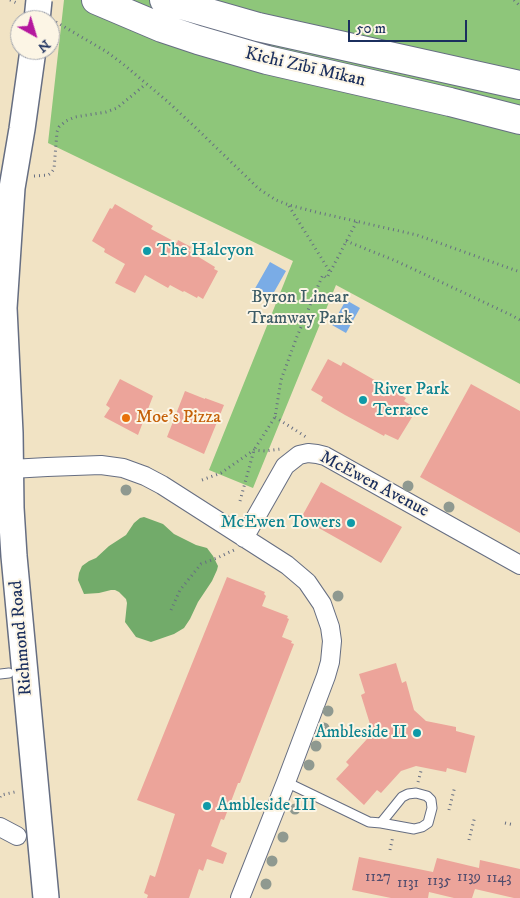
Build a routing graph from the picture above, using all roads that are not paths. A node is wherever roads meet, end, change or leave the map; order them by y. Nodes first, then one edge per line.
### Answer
1 (96, 0) edge
2 (164, 0) edge
3 (32, 60) edge
4 (520, 85) edge
5 (520, 120) edge
6 (10, 469) junction
7 (244, 538) junction
8 (520, 565) edge
9 (286, 782) junction
10 (381, 823) junction
11 (0, 826) edge
12 (17, 836) dead end
13 (46, 898) edge
14 (240, 898) edge

1 - 5 highway, Kichi Zībī Mīkan
2 - 4 highway, Kichi Zībī Mīkan
3 - 6 main road, Richmond Road
6 - 7 street
6 - 13 main road, Richmond Road
7 - 8 street, McEwen Avenue
7 - 9 street
9 - 10 lane
9 - 14 street
10 - 10 lane
11 - 12 street

